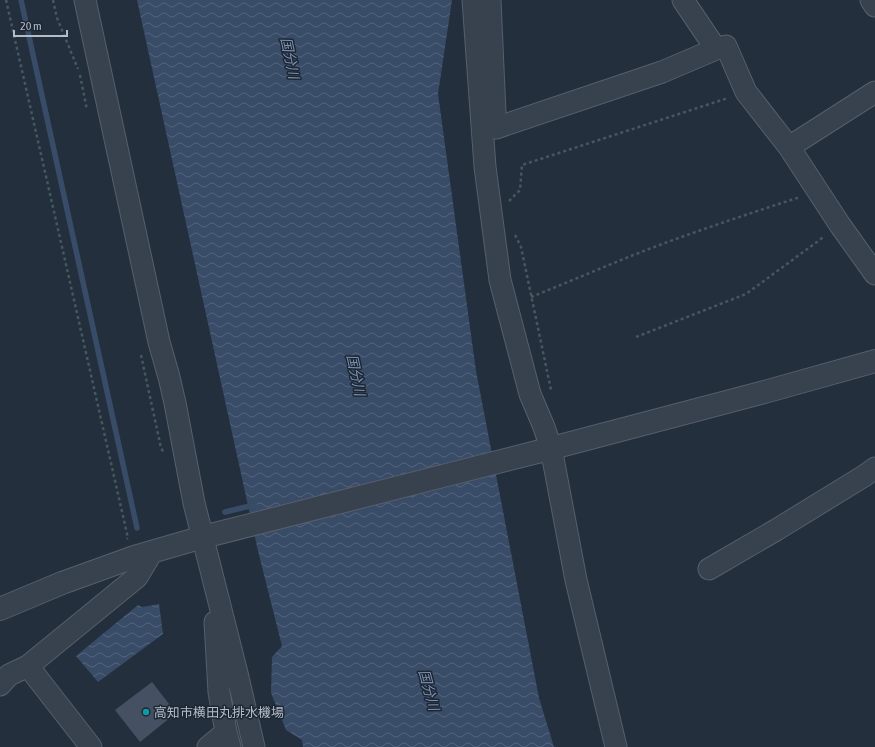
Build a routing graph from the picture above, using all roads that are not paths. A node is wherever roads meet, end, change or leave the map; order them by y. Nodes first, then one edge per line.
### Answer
1 (71, 0) edge
2 (85, 0) edge
3 (473, 0) edge
4 (490, 0) edge
5 (683, 0) edge
6 (871, 0) edge
7 (875, 6) edge
8 (716, 50) junction
9 (97, 58) junction
10 (875, 92) edge
11 (496, 128) junction
12 (789, 147) junction
13 (491, 160) junction
14 (875, 274) edge
15 (875, 361) edge
16 (544, 427) junction
17 (544, 450) junction
18 (875, 468) edge
19 (567, 531) junction
20 (211, 535) junction
21 (152, 552) junction
22 (709, 569) dead end
23 (217, 594) junction
24 (0, 609) edge
25 (28, 666) junction
26 (0, 685) edge
27 (228, 740) edge
28 (91, 747) edge
29 (208, 747) edge
30 (254, 747) edge
31 (616, 747) edge
32 (630, 747) edge

1 - 9 street
2 - 9 street
3 - 13 street
4 - 11 street
5 - 8 street
6 - 7 street
8 - 11 street
8 - 12 street
9 - 20 street
10 - 12 street
11 - 13 street
12 - 14 street
13 - 16 street
13 - 16 street
15 - 17 street
16 - 17 street
17 - 19 street
17 - 20 street
18 - 22 street
19 - 31 street
19 - 32 street
20 - 21 street
20 - 23 street
21 - 24 street
21 - 25 street
23 - 27 street
23 - 30 street
25 - 26 street
25 - 28 street
27 - 29 street

